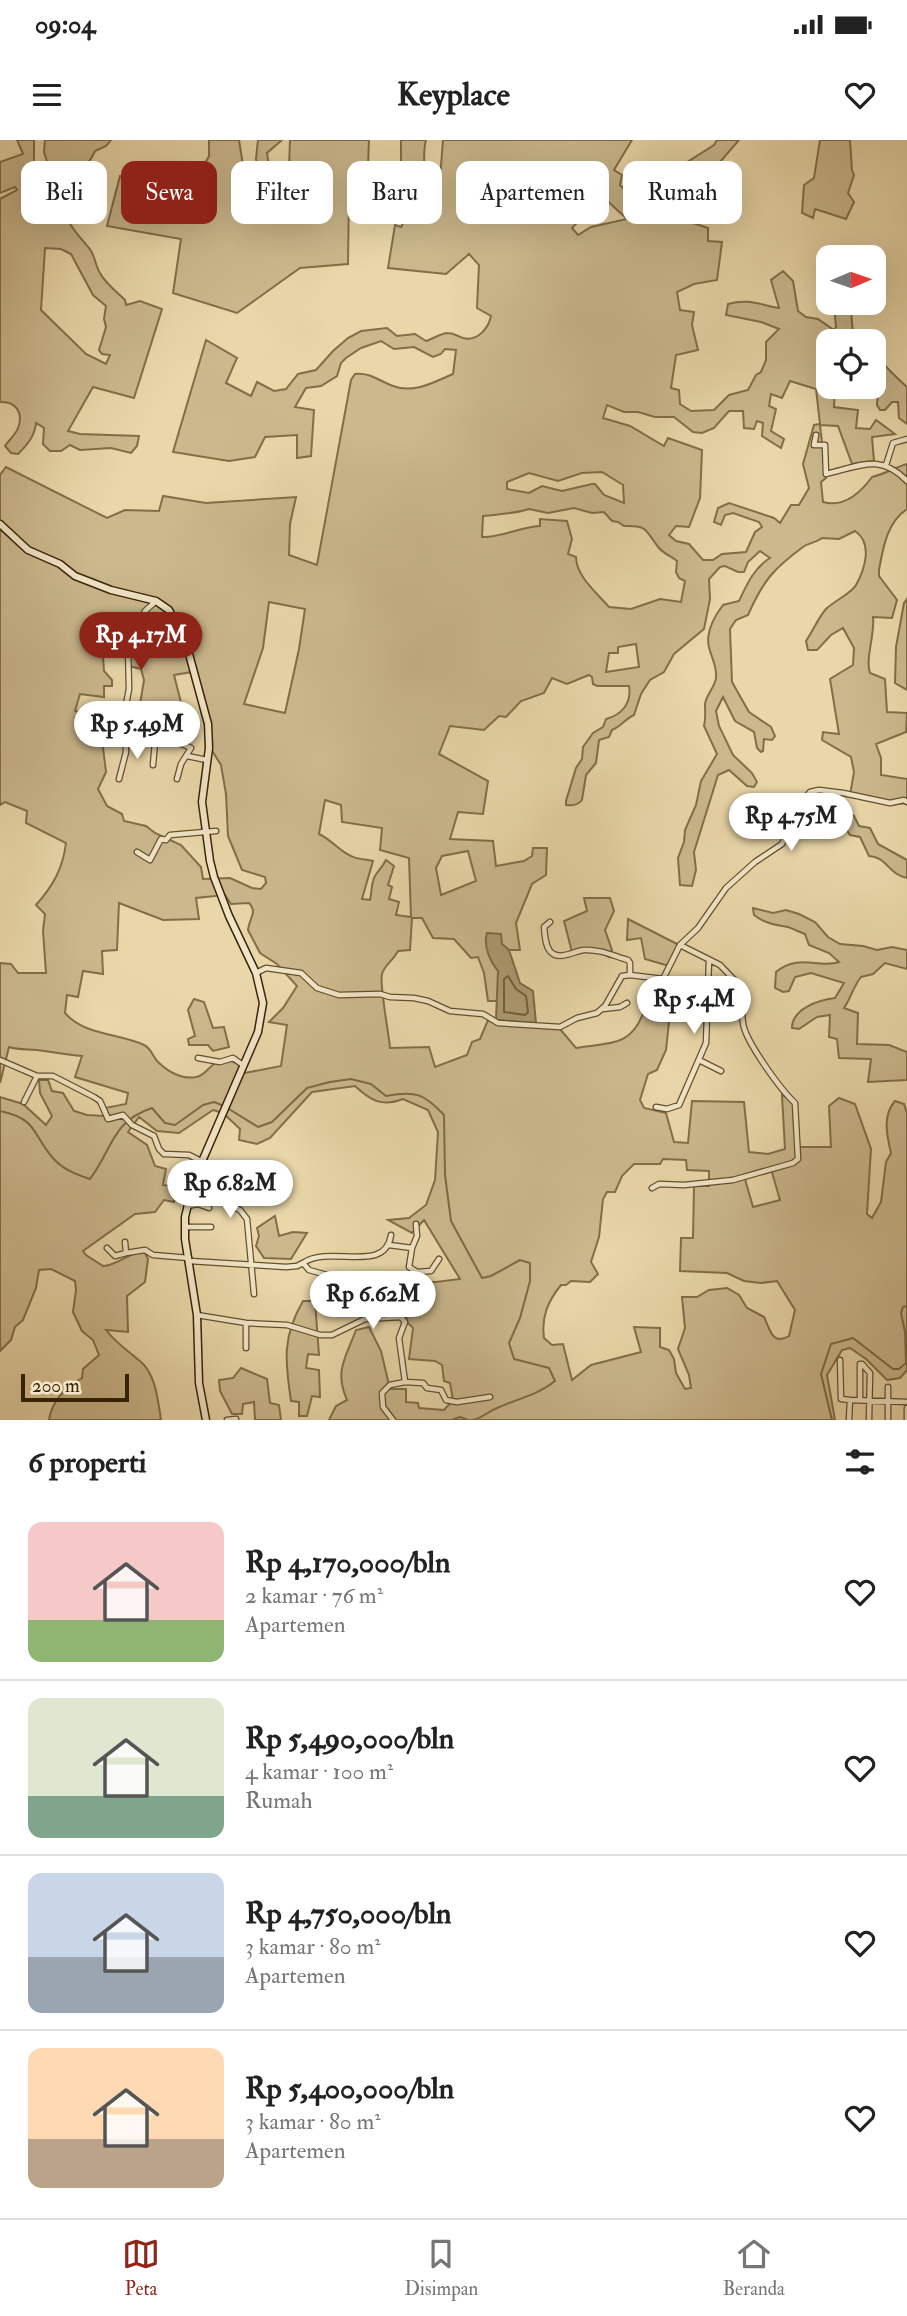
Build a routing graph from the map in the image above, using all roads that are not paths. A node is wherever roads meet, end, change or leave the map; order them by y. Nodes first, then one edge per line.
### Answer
1 (816, 435) dead end
2 (907, 439) edge
3 (886, 466) junction
4 (907, 481) edge
5 (0, 524) edge
6 (156, 601) junction
7 (125, 739) junction
8 (114, 740) dead end
9 (155, 742) junction
10 (187, 756) junction
11 (206, 760) junction
12 (153, 765) dead end
13 (120, 779) dead end
14 (177, 779) dead end
15 (906, 799) edge
16 (216, 831) dead end
17 (206, 832) junction
18 (137, 852) dead end
19 (550, 922) dead end
20 (680, 945) junction
21 (709, 959) junction
22 (256, 973) junction
23 (630, 975) junction
24 (627, 1003) dead end
25 (602, 1009) junction
26 (198, 1058) dead end
27 (0, 1060) edge
28 (699, 1060) junction
29 (243, 1065) junction
30 (721, 1071) dead end
31 (37, 1076) junction
32 (24, 1102) dead end
33 (656, 1107) dead end
34 (201, 1161) junction
35 (194, 1180) junction
36 (652, 1188) dead end
37 (186, 1206) junction
38 (209, 1208) dead end
39 (416, 1224) dead end
40 (184, 1227) junction
41 (211, 1227) dead end
42 (391, 1236) dead end
43 (125, 1242) dead end
44 (389, 1245) junction
45 (107, 1248) dead end
46 (412, 1248) junction
47 (126, 1253) junction
48 (439, 1259) dead end
49 (190, 1260) junction
50 (303, 1263) junction
51 (253, 1266) junction
52 (328, 1284) dead end
53 (254, 1294) dead end
54 (197, 1315) junction
55 (246, 1323) junction
56 (246, 1348) dead end
57 (840, 1360) dead end
58 (405, 1382) junction
59 (888, 1387) dead end
60 (490, 1397) dead end
61 (850, 1400) junction
62 (860, 1400) junction
63 (869, 1401) junction
64 (888, 1401) junction
65 (907, 1402) edge
66 (907, 1408) edge
67 (236, 1419) edge
68 (206, 1420) edge
69 (226, 1420) edge
70 (393, 1420) edge
71 (849, 1420) edge
72 (869, 1420) edge
73 (888, 1420) edge
74 (907, 1420) edge

1 - 3 street
2 - 3 street
3 - 4 street
5 - 6 street
6 - 7 street
6 - 11 street
7 - 8 street
7 - 9 street
7 - 13 street
9 - 10 street
9 - 12 street
10 - 11 street
10 - 14 street
11 - 17 street
15 - 20 street
16 - 17 street
17 - 18 street
17 - 22 street
19 - 23 street
20 - 21 street
20 - 23 street
21 - 28 street
21 - 36 street
22 - 25 street
22 - 29 street
23 - 25 street
24 - 25 street
26 - 29 street
27 - 31 street
28 - 30 street
28 - 33 street
29 - 34 street
31 - 32 street
31 - 34 street
34 - 35 street
35 - 37 street
35 - 51 street
37 - 38 street
37 - 40 street
39 - 46 street
40 - 41 street
40 - 49 street
42 - 44 street
43 - 47 street
44 - 46 street
44 - 50 street
45 - 47 street
46 - 48 street
47 - 49 street
49 - 51 street
49 - 54 street
50 - 51 street
50 - 52 street
51 - 53 street
54 - 55 street
54 - 68 street
55 - 56 street
55 - 58 street
57 - 61 street
58 - 60 street
58 - 70 street
59 - 64 street
61 - 62 street
61 - 71 street
62 - 63 street
62 - 63 street
63 - 64 street
63 - 72 street
64 - 65 street
64 - 73 street
66 - 74 street
67 - 69 street

